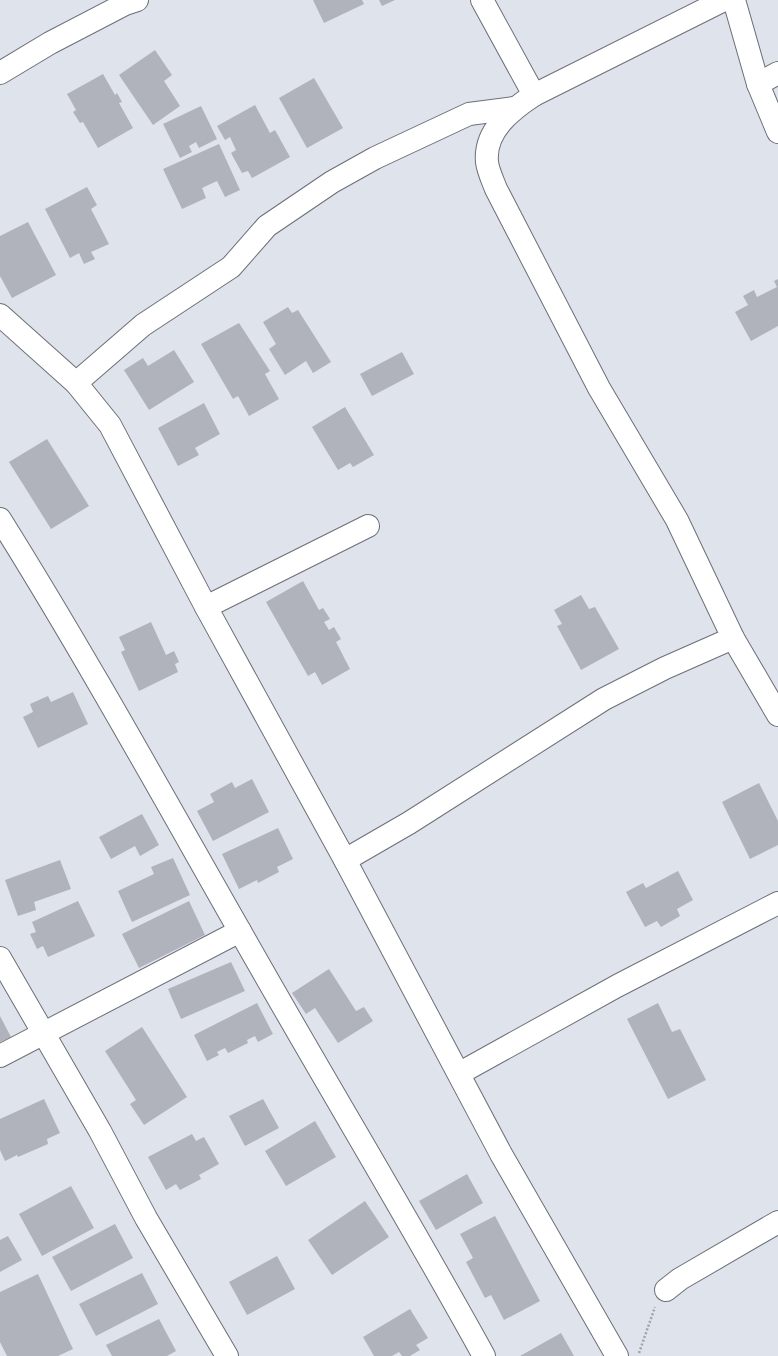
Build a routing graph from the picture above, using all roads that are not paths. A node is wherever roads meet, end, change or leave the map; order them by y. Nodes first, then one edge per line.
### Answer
1 (137, 0) edge
2 (482, 0) edge
3 (724, 0) edge
4 (734, 0) edge
5 (0, 73) edge
6 (778, 73) edge
7 (758, 84) junction
8 (534, 95) junction
9 (514, 108) junction
10 (778, 132) edge
11 (0, 315) edge
12 (76, 383) junction
13 (0, 519) edge
14 (368, 526) dead end
15 (206, 608) junction
16 (733, 638) junction
17 (778, 714) edge
18 (345, 860) junction
19 (778, 903) edge
20 (240, 931) junction
21 (0, 958) edge
22 (44, 1034) junction
23 (0, 1056) edge
24 (460, 1073) junction
25 (778, 1222) edge
26 (666, 1290) road end
27 (227, 1356) edge
28 (484, 1356) edge
29 (617, 1356) edge

1 - 5 street
2 - 8 street
3 - 8 street
4 - 7 street
6 - 7 street
7 - 10 street
8 - 9 street
9 - 12 street
9 - 16 street
11 - 12 street
12 - 15 street
13 - 20 street
14 - 15 street
15 - 18 street
16 - 17 street
16 - 18 street
18 - 24 street
19 - 24 street
20 - 22 street
20 - 28 street
21 - 22 street
22 - 23 street
22 - 27 street
24 - 29 street
25 - 26 street

